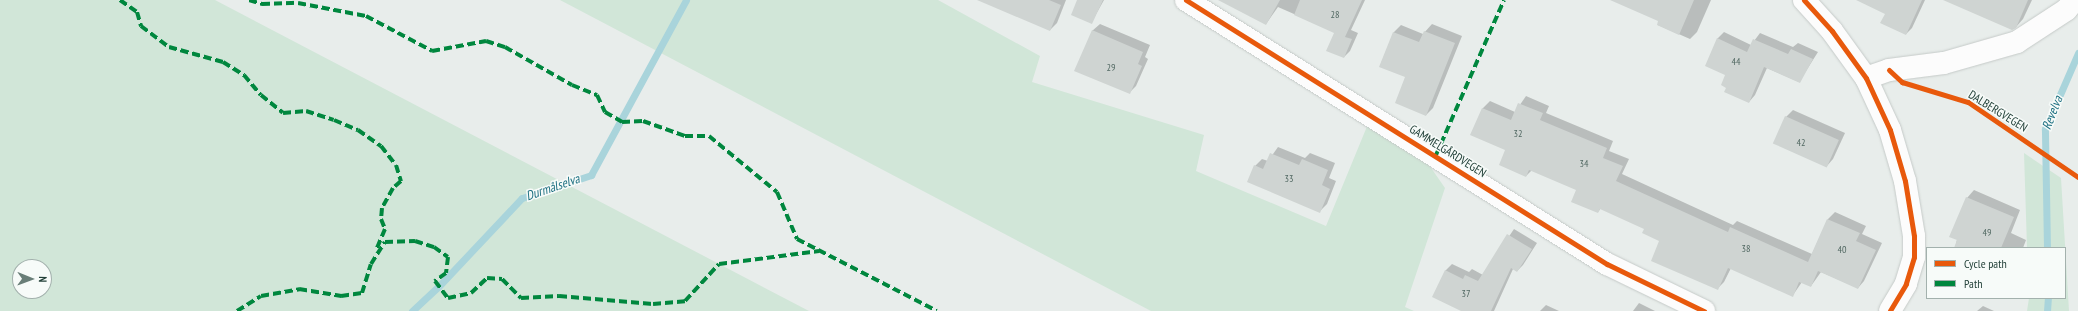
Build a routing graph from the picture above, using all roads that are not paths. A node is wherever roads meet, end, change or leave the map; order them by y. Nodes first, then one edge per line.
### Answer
1 (1186, 0) edge
2 (1804, 0) edge
3 (2075, 0) edge
4 (1866, 78) junction
5 (1704, 311) edge
6 (1890, 311) edge

1 - 5 street, GAMMELGÅRDVEGEN
2 - 4 street
3 - 4 street
4 - 6 street

